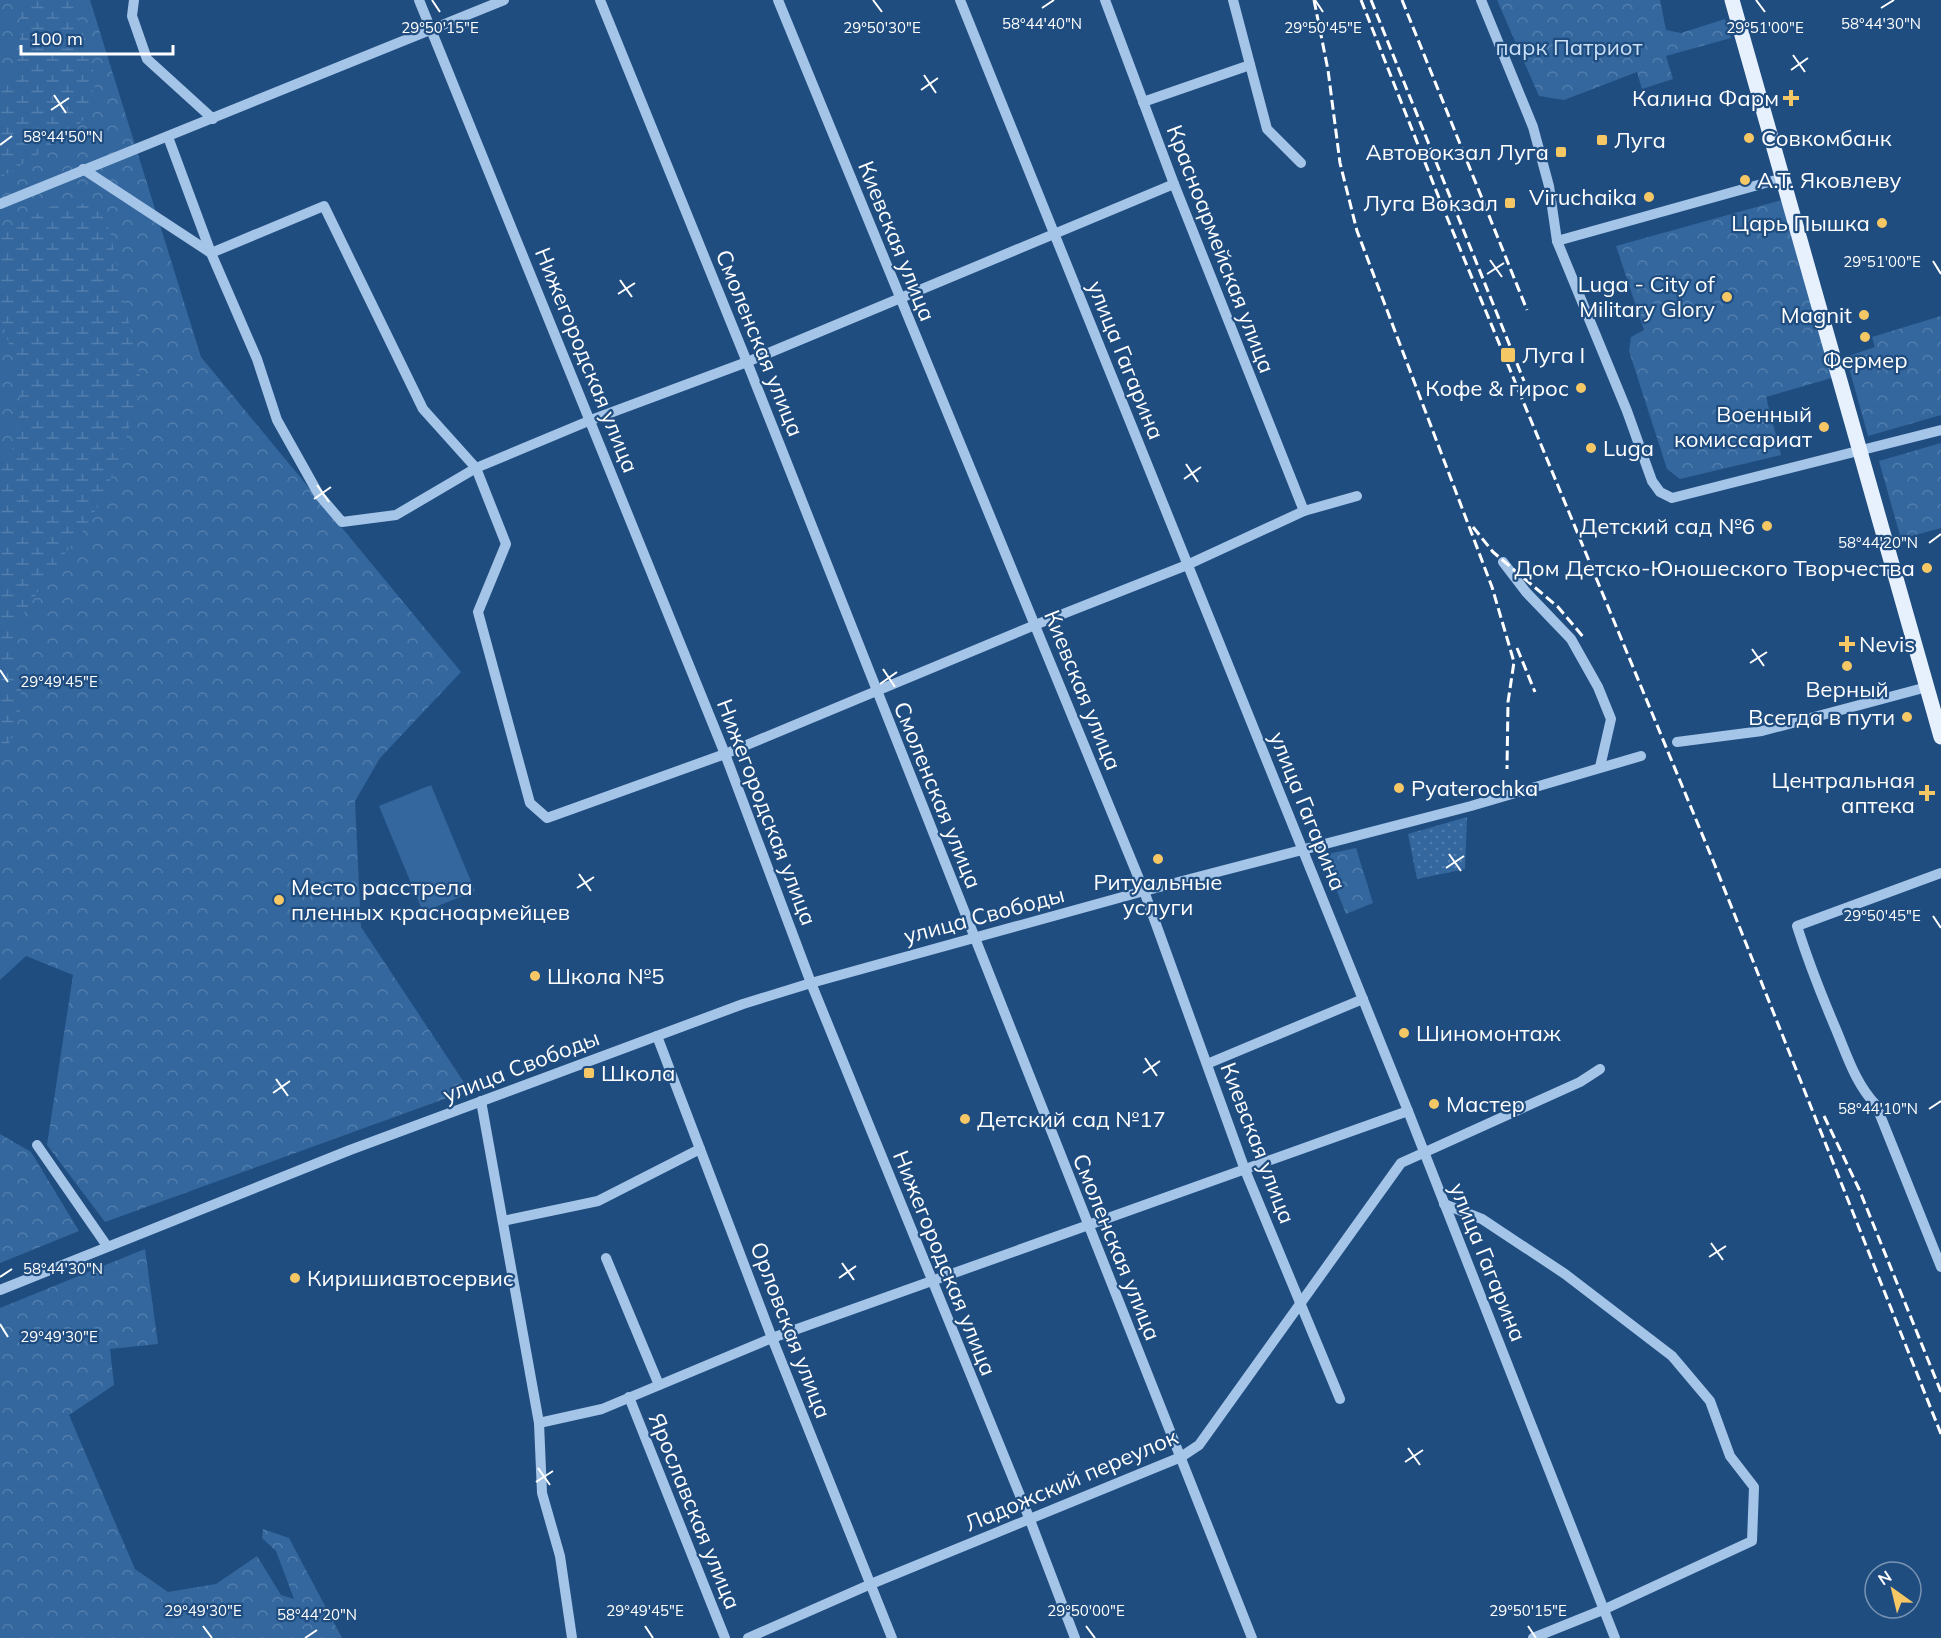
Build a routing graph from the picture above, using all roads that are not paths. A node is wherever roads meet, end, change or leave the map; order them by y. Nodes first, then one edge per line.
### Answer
1 (134, 0) edge
2 (419, 0) edge
3 (504, 0) edge
4 (600, 0) edge
5 (777, 0) edge
6 (960, 0) edge
7 (1105, 0) edge
8 (1233, 0) edge
9 (1481, 0) edge
10 (1732, 0) edge
11 (431, 30) junction
12 (1250, 65) junction
13 (1143, 102) junction
14 (213, 119) junction
15 (168, 137) junction
16 (1301, 163) dead end
17 (83, 169) junction
18 (1783, 178) junction
19 (1174, 184) junction
20 (0, 204) edge
21 (1055, 233) junction
22 (1557, 241) junction
23 (211, 253) junction
24 (899, 298) junction
25 (747, 362) junction
26 (591, 420) junction
27 (1941, 430) edge
28 (1860, 451) junction
29 (476, 468) junction
30 (1357, 496) dead end
31 (1304, 512) junction
32 (1503, 562) dead end
33 (1187, 566) junction
34 (1035, 624) junction
35 (1934, 685) edge
36 (876, 691) junction
37 (1941, 737) edge
38 (1677, 742) dead end
39 (725, 754) junction
40 (1641, 756) dead end
41 (1600, 766) junction
42 (1303, 851) junction
43 (1941, 873) edge
44 (1144, 891) junction
45 (974, 938) junction
46 (811, 982) junction
47 (1363, 999) junction
48 (657, 1036) junction
49 (1207, 1064) junction
50 (1600, 1068) dead end
51 (481, 1101) junction
52 (1408, 1111) junction
53 (37, 1145) dead end
54 (700, 1149) junction
55 (1424, 1155) junction
56 (1245, 1170) junction
57 (1444, 1203) junction
58 (503, 1221) junction
59 (1087, 1226) junction
60 (107, 1246) junction
61 (606, 1258) dead end
62 (1941, 1267) edge
63 (931, 1282) junction
64 (0, 1290) edge
65 (1300, 1303) junction
66 (772, 1338) junction
67 (659, 1385) junction
68 (630, 1397) junction
69 (1340, 1399) dead end
70 (539, 1423) junction
71 (1181, 1457) junction
72 (1030, 1520) junction
73 (871, 1584) junction
74 (1605, 1609) junction
75 (572, 1638) edge
76 (725, 1638) edge
77 (748, 1638) edge
78 (892, 1638) edge
79 (1075, 1638) edge
80 (1251, 1638) edge
81 (1533, 1638) edge
82 (1615, 1638) edge

1 - 14 street
2 - 11 street, Нижегородская улица
3 - 11 street
4 - 25 street, Смоленская улица
5 - 24 street, Киевская улица
6 - 21 street, улица Гагарина
7 - 13 street, Красноармейская улица
8 - 12 street
9 - 22 street
10 - 18 main road
11 - 14 street
11 - 26 street, Нижегородская улица
12 - 13 street
12 - 16 street
13 - 19 street, Красноармейская улица
14 - 15 street
15 - 17 street
15 - 23 street
17 - 20 street
17 - 23 street
18 - 22 street
18 - 28 main road
19 - 21 street
19 - 31 street, Красноармейская улица
21 - 24 street
21 - 33 street, улица Гагарина
22 - 28 street
23 - 29 street
23 - 29 street
24 - 25 street
24 - 34 street, Киевская улица
25 - 26 street
25 - 36 street, Смоленская улица
26 - 29 street
26 - 39 street, Нижегородская улица
27 - 28 street
28 - 35 main road
29 - 39 street
30 - 31 street
31 - 33 street
32 - 41 street
33 - 34 street
33 - 42 street, улица Гагарина
34 - 36 street
34 - 44 street, Киевская улица
35 - 37 main road
35 - 38 street
36 - 39 street
36 - 45 street, Смоленская улица
39 - 46 street, Нижегородская улица
40 - 41 street, улица Свободы
41 - 42 street, улица Свободы
42 - 44 street, улица Свободы
42 - 47 street, улица Гагарина
43 - 62 street
44 - 45 street, улица Свободы
44 - 49 street, Киевская улица
45 - 46 street, улица Свободы
45 - 59 street, Смоленская улица
46 - 48 street, улица Свободы
46 - 63 street, Нижегородская улица
47 - 49 street
47 - 52 street, улица Гагарина
48 - 51 street, улица Свободы
48 - 54 street, Орловская улица
49 - 56 street, Киевская улица
50 - 55 street, Ладожский переулок
51 - 58 street
51 - 60 street, улица Свободы
52 - 55 street, улица Гагарина
52 - 56 street
53 - 60 street
54 - 58 street
54 - 66 street, Орловская улица
55 - 57 street, улица Гагарина
55 - 65 street, Ладожский переулок
56 - 59 street
56 - 65 street, Киевская улица
57 - 74 street, улица Гагарина
57 - 74 street
58 - 70 street
59 - 63 street
59 - 71 street, Смоленская улица
60 - 64 street, улица Свободы
61 - 67 street
63 - 66 street
63 - 72 street, Нижегородская улица
65 - 69 street, Киевская улица
65 - 71 street, Ладожский переулок
66 - 67 street
66 - 73 street, Орловская улица
67 - 68 street
68 - 70 street
68 - 76 street, Ярославская улица
70 - 75 street
71 - 72 street, Ладожский переулок
71 - 80 street, Смоленская улица
72 - 73 street, Ладожский переулок
72 - 79 street, Нижегородская улица
73 - 77 street, Ладожский переулок
73 - 78 street, Орловская улица
74 - 81 street
74 - 82 street, улица Гагарина

